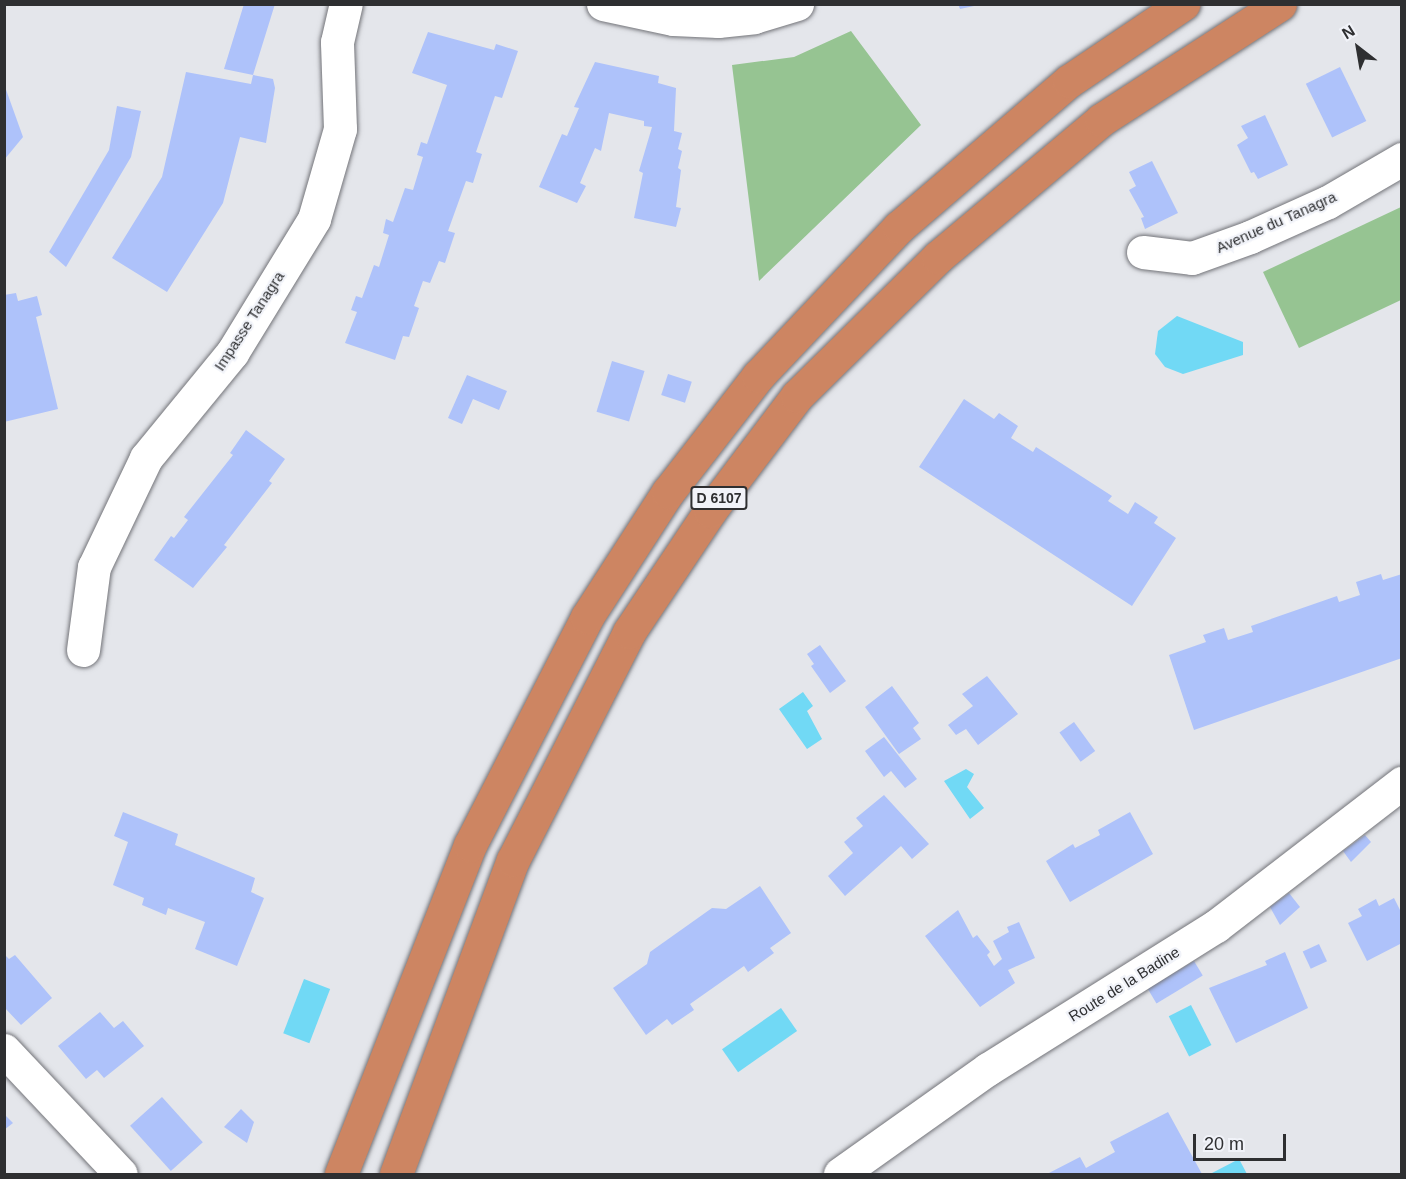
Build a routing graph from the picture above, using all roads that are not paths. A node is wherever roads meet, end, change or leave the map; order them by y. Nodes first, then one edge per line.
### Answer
1 (346, 4) edge
2 (603, 4) edge
3 (796, 4) edge
4 (1183, 4) edge
5 (1280, 4) edge
6 (1401, 159) edge
7 (1143, 252) dead end
8 (83, 650) dead end
9 (1401, 783) edge
10 (4, 1050) edge
11 (121, 1174) edge
12 (341, 1174) edge
13 (396, 1174) edge
14 (840, 1174) edge

1 - 8 street, Impasse Tanagra
2 - 3 street
4 - 12 highway, D 6107
5 - 13 highway, D 6107
6 - 7 street, Avenue du Tanagra
9 - 14 street, Route de la Badine
10 - 11 street

